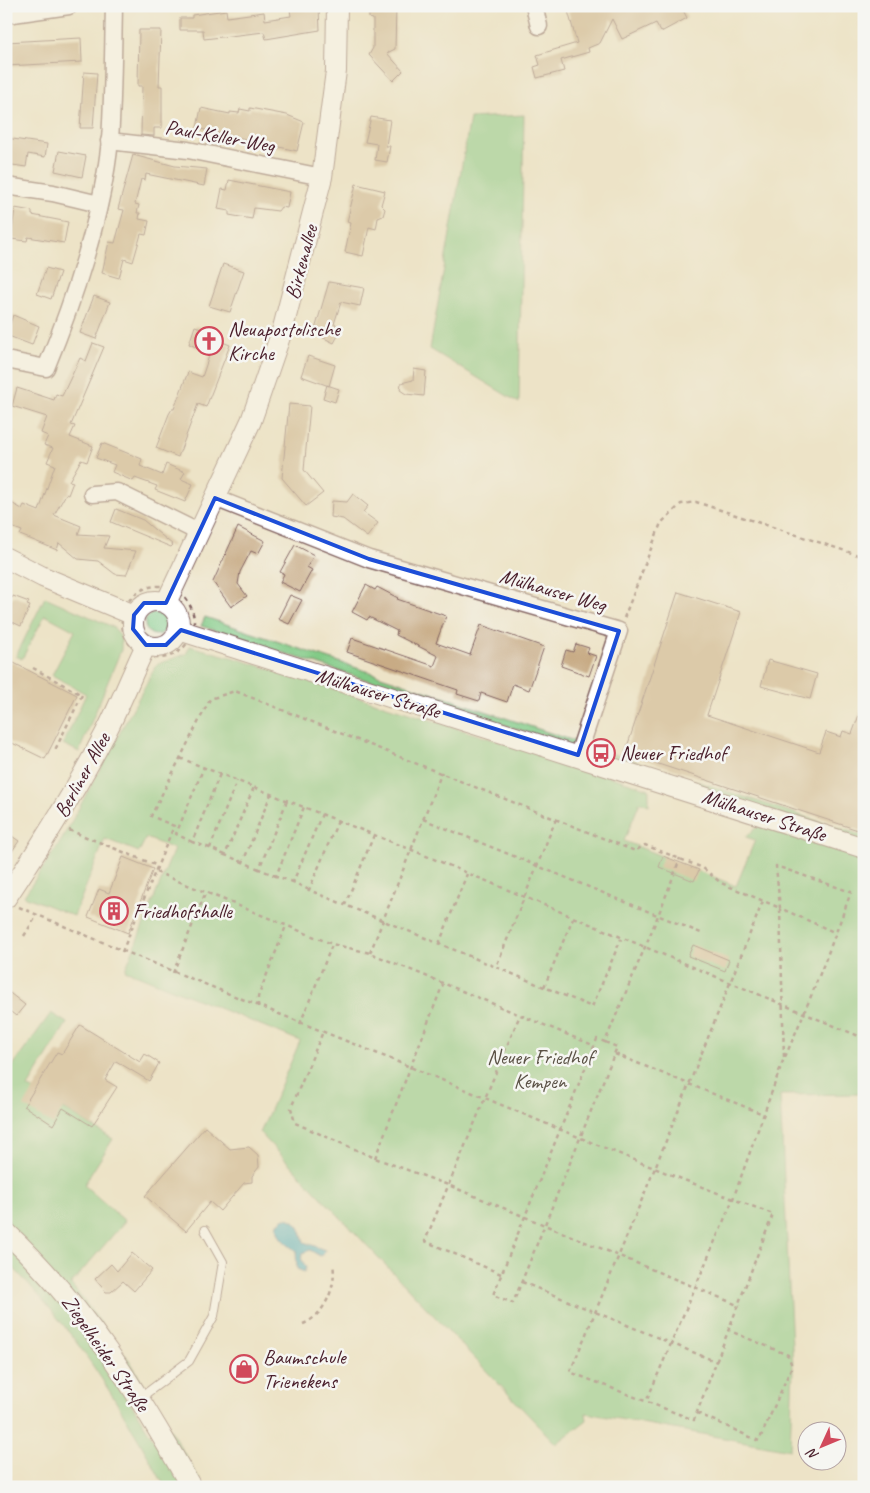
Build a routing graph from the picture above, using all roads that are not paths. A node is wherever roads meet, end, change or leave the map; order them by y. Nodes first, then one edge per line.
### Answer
1 (69, 6) edge
2 (114, 6) edge
3 (337, 6) edge
4 (534, 6) edge
5 (24, 9) edge
6 (6, 15) edge
7 (539, 26) dead end
8 (110, 141) junction
9 (322, 177) junction
10 (6, 186) edge
11 (99, 204) junction
12 (6, 360) edge
13 (92, 494) dead end
14 (215, 498) junction
15 (198, 532) junction
16 (6, 558) edge
17 (164, 589) junction
18 (128, 614) junction
19 (185, 632) junction
20 (144, 650) junction
21 (578, 755) junction
22 (864, 848) edge
23 (6, 898) edge
24 (206, 1230) dead end
25 (6, 1232) edge
26 (140, 1398) junction
27 (191, 1487) edge

1 - 5 street
2 - 8 street
3 - 9 street, Birkenallee
4 - 7 street
5 - 6 street
8 - 9 street, Paul-Keller-Weg
8 - 11 street
9 - 14 street, Birkenallee
10 - 11 street
11 - 12 street
13 - 15 street
14 - 15 street, Birkenallee
14 - 21 street, Mülhauser Weg
15 - 17 street, Birkenallee
16 - 18 street
17 - 18 street
17 - 19 street
18 - 20 street
19 - 20 street
19 - 21 street, Mülhauser Straße
20 - 23 street, Berliner Allee
21 - 22 street, Mülhauser Straße
24 - 26 lane
25 - 26 street, Ziegelheider Straße
26 - 27 street, Ziegelheider Straße

